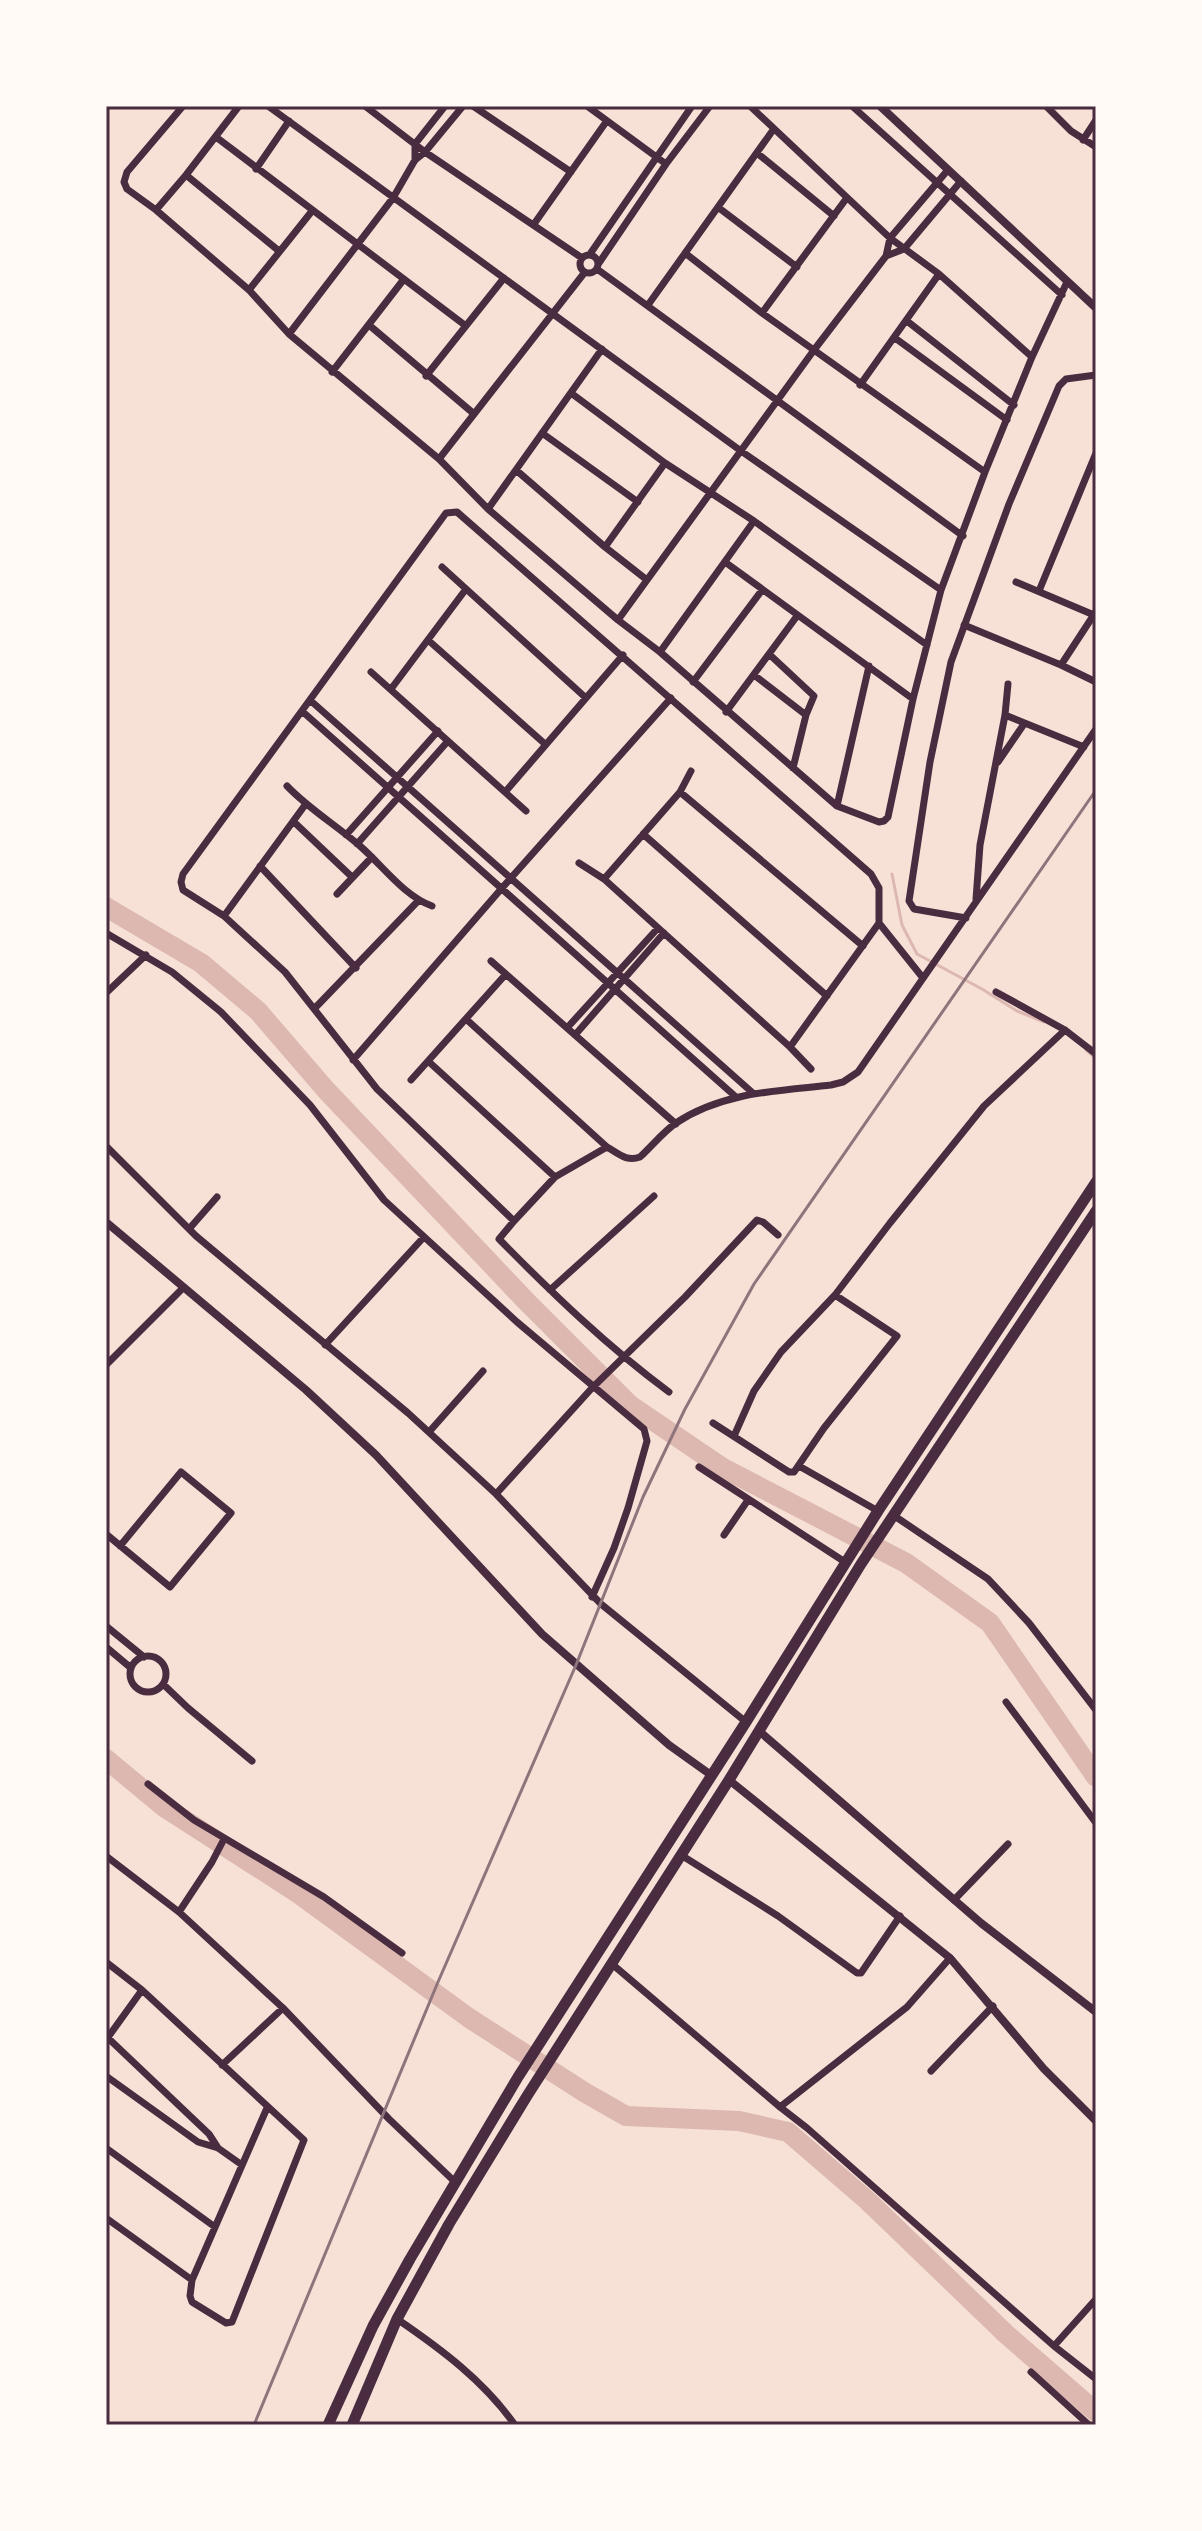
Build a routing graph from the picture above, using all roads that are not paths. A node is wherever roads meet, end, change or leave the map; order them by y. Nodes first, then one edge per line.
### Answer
1 (183, 106) edge
2 (239, 106) edge
3 (268, 106) edge
4 (365, 106) edge
5 (445, 106) edge
6 (463, 106) edge
7 (473, 106) edge
8 (587, 106) edge
9 (692, 106) edge
10 (710, 106) edge
11 (750, 106) edge
12 (852, 106) edge
13 (880, 106) edge
14 (1050, 109) edge
15 (1096, 120) edge
16 (289, 121) junction
17 (606, 122) junction
18 (773, 130) junction
19 (216, 137) junction
20 (1083, 140) junction
21 (415, 144) junction
22 (1096, 147) edge
23 (425, 152) junction
24 (757, 153) junction
25 (655, 157) junction
26 (415, 160) junction
27 (666, 164) junction
28 (256, 169) junction
29 (947, 171) junction
30 (571, 172) junction
31 (186, 175) junction
32 (961, 181) junction
33 (938, 183) junction
34 (951, 195) junction
35 (393, 198) junction
36 (846, 199) junction
37 (719, 208) junction
38 (156, 210) junction
39 (312, 211) junction
40 (834, 216) junction
41 (534, 224) junction
42 (890, 238) junction
43 (358, 245) junction
44 (904, 249) junction
45 (279, 251) junction
46 (685, 253) junction
47 (586, 256) junction
48 (886, 256) junction
49 (598, 266) junction
50 (797, 267) junction
51 (585, 272) junction
52 (939, 274) junction
53 (504, 278) junction
54 (404, 279) junction
55 (1067, 282) junction
56 (249, 290) junction
57 (1062, 295) junction
58 (648, 305) junction
59 (1096, 308) edge
60 (551, 313) junction
61 (762, 313) junction
62 (907, 321) junction
63 (369, 325) junction
64 (466, 326) junction
65 (289, 334) junction
66 (895, 338) junction
67 (602, 349) junction
68 (814, 350) junction
69 (1032, 357) junction
70 (332, 372) junction
71 (1096, 375) edge
72 (426, 376) junction
73 (860, 385) junction
74 (571, 393) junction
75 (777, 400) junction
76 (1014, 405) junction
77 (473, 413) junction
78 (1007, 420) junction
79 (542, 433) junction
80 (741, 451) junction
81 (1096, 453) edge
82 (439, 459) junction
83 (665, 463) junction
84 (516, 470) junction
85 (985, 472) junction
86 (1086, 479) junction
87 (1096, 482) edge
88 (710, 493) junction
89 (638, 502) junction
90 (488, 509) junction
91 (754, 521) junction
92 (963, 536) junction
93 (605, 547) junction
94 (725, 562) junction
95 (442, 567) dead end
96 (647, 580) junction
97 (1016, 582) dead end
98 (466, 589) junction
99 (762, 590) junction
100 (941, 590) junction
101 (1039, 591) junction
102 (1095, 613) edge
103 (797, 616) junction
104 (618, 620) junction
105 (964, 625) junction
106 (428, 640) junction
107 (927, 645) junction
108 (660, 652) junction
109 (769, 654) junction
110 (623, 655) junction
111 (1061, 665) junction
112 (869, 666) junction
113 (371, 672) dead end
114 (754, 675) junction
115 (693, 682) junction
116 (1096, 682) edge
117 (1008, 684) dead end
118 (391, 689) junction
119 (586, 698) junction
120 (671, 698) junction
121 (913, 699) junction
122 (311, 701) junction
123 (303, 712) junction
124 (726, 712) junction
125 (806, 715) junction
126 (1005, 715) junction
127 (1024, 724) junction
128 (1096, 729) edge
129 (438, 731) junction
130 (448, 741) junction
131 (545, 744) junction
132 (1084, 747) junction
133 (994, 766) junction
134 (793, 768) junction
135 (691, 771) dead end
136 (398, 776) junction
137 (287, 786) dead end
138 (408, 786) junction
139 (388, 787) junction
140 (506, 791) junction
141 (680, 792) junction
142 (398, 797) junction
143 (305, 805) junction
144 (837, 806) junction
145 (526, 811) dead end
146 (294, 822) junction
147 (643, 834) junction
148 (346, 835) junction
149 (357, 844) junction
150 (372, 857) junction
151 (579, 863) dead end
152 (260, 866) junction
153 (352, 877) junction
154 (511, 877) junction
155 (604, 879) junction
156 (502, 888) junction
157 (337, 894) dead end
158 (418, 901) junction
159 (976, 901) junction
160 (432, 906) dead end
161 (224, 916) junction
162 (966, 918) junction
163 (879, 923) junction
164 (661, 931) junction
165 (106, 933) edge
166 (863, 946) junction
167 (146, 955) junction
168 (491, 961) dead end
169 (356, 968) junction
170 (618, 972) junction
171 (506, 974) junction
172 (626, 977) junction
173 (923, 978) junction
174 (608, 982) junction
175 (616, 988) junction
176 (996, 992) dead end
177 (106, 993) edge
178 (827, 996) junction
179 (315, 1008) junction
180 (466, 1019) junction
181 (567, 1028) junction
182 (1065, 1031) junction
183 (575, 1035) junction
184 (790, 1047) junction
185 (1096, 1054) edge
186 (353, 1060) junction
187 (428, 1061) junction
188 (811, 1069) dead end
189 (411, 1080) dead end
190 (754, 1094) junction
191 (736, 1097) junction
192 (676, 1124) junction
193 (106, 1146) edge
194 (607, 1147) junction
195 (555, 1177) junction
196 (1096, 1182) edge
197 (654, 1196) dead end
198 (217, 1197) dead end
199 (1096, 1211) edge
200 (514, 1221) junction
201 (106, 1222) edge
202 (189, 1229) junction
203 (778, 1235) dead end
204 (423, 1238) junction
205 (183, 1288) junction
206 (550, 1290) junction
207 (835, 1295) junction
208 (325, 1345) junction
209 (620, 1358) junction
210 (106, 1365) edge
211 (483, 1371) dead end
212 (592, 1388) junction
213 (669, 1392) dead end
214 (713, 1423) dead end
215 (429, 1432) junction
216 (734, 1436) junction
217 (799, 1466) junction
218 (699, 1467) dead end
219 (496, 1494) junction
220 (748, 1500) junction
221 (876, 1513) junction
222 (892, 1517) junction
223 (106, 1534) edge
224 (724, 1535) dead end
225 (120, 1546) junction
226 (848, 1558) junction
227 (592, 1597) junction
228 (106, 1626) edge
229 (106, 1647) edge
230 (144, 1657) junction
231 (131, 1668) junction
232 (163, 1684) junction
233 (1006, 1702) dead end
234 (1096, 1710) edge
235 (746, 1722) junction
236 (759, 1731) junction
237 (252, 1761) dead end
238 (711, 1775) junction
239 (729, 1780) junction
240 (148, 1784) dead end
241 (1096, 1823) edge
242 (223, 1841) junction
243 (1008, 1844) dead end
244 (681, 1855) junction
245 (106, 1856) edge
246 (954, 1900) junction
247 (179, 1912) junction
248 (900, 1916) junction
249 (619, 1917) junction
250 (636, 1926) junction
251 (402, 1953) dead end
252 (950, 1958) junction
253 (106, 1962) edge
254 (612, 1964) junction
255 (142, 1990) junction
256 (993, 2006) junction
257 (283, 2008) junction
258 (1096, 2012) edge
259 (107, 2039) edge
260 (222, 2065) junction
261 (931, 2071) dead end
262 (106, 2076) edge
263 (780, 2107) junction
264 (267, 2108) junction
265 (1096, 2121) edge
266 (106, 2148) edge
267 (218, 2148) junction
268 (242, 2165) junction
269 (454, 2181) junction
270 (106, 2218) edge
271 (215, 2227) junction
272 (192, 2280) junction
273 (1096, 2299) edge
274 (397, 2319) junction
275 (1054, 2346) junction
276 (1031, 2372) dead end
277 (1096, 2379) edge
278 (328, 2425) edge
279 (352, 2425) edge
280 (515, 2425) edge
281 (1089, 2425) edge

1 - 38 street
2 - 19 street
3 - 16 street
4 - 21 street
5 - 21 street
6 - 23 street
7 - 30 street
8 - 17 street
9 - 25 street
10 - 27 street
11 - 18 street
12 - 33 street
13 - 29 street
14 - 20 street
15 - 20 street
16 - 28 street
16 - 35 street
17 - 25 street
17 - 30 street
18 - 24 street
18 - 36 street
19 - 28 street
19 - 31 street
20 - 22 street
21 - 23 street
21 - 26 street
23 - 26 street
23 - 41 street
24 - 37 street
24 - 40 street
25 - 27 street
25 - 47 street
26 - 35 street
27 - 49 street
28 - 39 street
29 - 32 street
29 - 33 street
30 - 41 street
31 - 38 street
31 - 45 street
32 - 34 street
32 - 55 street
33 - 34 street
33 - 42 street
34 - 44 street
34 - 57 street
35 - 43 street
35 - 53 street
36 - 40 street
36 - 42 street
37 - 46 street
37 - 50 street
38 - 56 street
39 - 43 street
39 - 45 street
40 - 50 street
41 - 47 street
42 - 44 street
42 - 48 street
43 - 54 street
43 - 65 street
44 - 48 street
44 - 52 street
45 - 56 street
46 - 58 street
46 - 61 street
47 - 49 street
47 - 51 street
48 - 68 street
49 - 51 street
49 - 58 street
50 - 61 street
51 - 60 street
52 - 62 street
52 - 69 street
53 - 60 street
53 - 64 street
54 - 63 street
54 - 64 street
55 - 57 street
55 - 59 street
56 - 65 street
57 - 69 street
58 - 75 street
60 - 67 street
60 - 77 street
61 - 68 street
62 - 66 street
62 - 76 street
63 - 70 street
63 - 72 street
64 - 72 street
65 - 70 street
66 - 73 street
66 - 78 street
67 - 74 street
67 - 80 street
68 - 73 street
68 - 75 street
69 - 76 street
70 - 82 street
71 - 105 street
72 - 77 street
73 - 85 street
74 - 79 street
74 - 83 street
75 - 80 street
75 - 92 street
76 - 78 street
77 - 82 street
78 - 85 street
79 - 84 street
79 - 89 street
80 - 88 street
80 - 100 street
81 - 86 street
82 - 90 street
83 - 88 street
83 - 89 street
84 - 90 street
84 - 93 street
85 - 92 street
86 - 87 street
86 - 101 street
88 - 91 street
88 - 96 street
89 - 93 street
90 - 104 street
91 - 94 street
91 - 107 street
92 - 100 street
93 - 96 street
94 - 99 street
94 - 108 street
95 - 98 street
96 - 104 street
97 - 101 street
98 - 106 street
98 - 119 street
99 - 103 street
99 - 115 street
100 - 107 street
101 - 102 street
102 - 111 street
103 - 109 street
103 - 112 street
104 - 108 street
105 - 111 street
105 - 162 street
106 - 118 street
106 - 131 street
107 - 121 street
108 - 115 street
109 - 114 street
109 - 125 street
110 - 119 street
110 - 120 street
110 - 122 street
111 - 116 street
112 - 121 street
112 - 144 street
113 - 118 street
114 - 124 street
114 - 125 street
115 - 124 street
117 - 126 street
118 - 129 street
119 - 131 street
120 - 154 street
120 - 163 street
121 - 144 street
122 - 123 street
122 - 136 street
123 - 139 street
123 - 161 street
124 - 134 street
125 - 134 street
126 - 127 street
126 - 133 street
127 - 132 street
127 - 133 street
128 - 132 street
129 - 130 street
129 - 136 street
130 - 138 street
130 - 140 street
131 - 140 street
132 - 159 street
133 - 159 street
134 - 144 street
135 - 141 street
136 - 138 street
136 - 139 street
137 - 143 street
138 - 142 street
138 - 154 street
139 - 142 street
139 - 148 street
140 - 145 street
141 - 147 street
141 - 166 street
142 - 149 street
142 - 156 street
143 - 146 street
143 - 148 street
146 - 152 street
146 - 153 street
147 - 155 street
147 - 178 street
148 - 149 street
149 - 150 street
150 - 153 street
150 - 158 street
151 - 155 street
152 - 161 street
152 - 169 street
153 - 157 street
154 - 156 street
154 - 170 street
155 - 164 street
156 - 174 street
156 - 186 street
158 - 160 street
158 - 169 street
159 - 162 street
161 - 179 street
162 - 173 street
163 - 166 street
163 - 173 street
164 - 170 street
164 - 172 street
164 - 184 street
165 - 167 street
166 - 178 street
167 - 177 street
167 - 204 street
168 - 171 street
169 - 179 street
170 - 172 street
170 - 174 street
171 - 180 street
171 - 181 street
172 - 175 street
172 - 190 street
173 - 190 street
174 - 175 street
174 - 181 street
175 - 183 street
175 - 191 street
176 - 182 street
178 - 184 street
179 - 186 street
180 - 187 street
180 - 194 street
181 - 183 street
182 - 185 street
182 - 207 street
183 - 192 street
184 - 188 street
186 - 200 street
187 - 189 street
187 - 195 street
190 - 191 street
191 - 192 street
192 - 194 street
193 - 202 street
194 - 195 street
195 - 200 street
196 - 221 highway
197 - 206 street
198 - 202 street
199 - 222 highway
200 - 206 street
201 - 205 street
202 - 208 street
203 - 209 street
204 - 208 street
204 - 212 street
205 - 210 street
205 - 238 street
206 - 209 street
207 - 216 street
207 - 217 street
208 - 215 street
209 - 212 street
209 - 213 street
211 - 215 street
212 - 219 street
212 - 227 street
214 - 216 street
215 - 219 street
216 - 217 street
217 - 221 street
218 - 220 street
219 - 227 street
220 - 224 street
220 - 226 street
221 - 226 highway
222 - 234 street
222 - 236 highway
223 - 225 street
225 - 225 street
226 - 235 highway
227 - 235 street
228 - 230 street
229 - 231 street
230 - 231 street
230 - 232 street
231 - 232 street
232 - 237 street
233 - 241 street
235 - 238 highway
236 - 239 highway
236 - 246 street
238 - 249 highway
239 - 244 highway
239 - 248 street
240 - 242 street
242 - 247 street
242 - 251 street
243 - 246 street
244 - 248 street
244 - 250 highway
245 - 247 street
246 - 258 street
247 - 257 street
248 - 252 street
249 - 250 highway
249 - 269 highway
250 - 254 highway
252 - 256 street
252 - 263 street
253 - 255 street
254 - 263 street
254 - 274 highway
255 - 259 street
255 - 260 street
256 - 261 street
256 - 265 street
257 - 260 street
257 - 269 street
259 - 267 street
260 - 264 street
262 - 267 street
263 - 275 street
264 - 268 street
264 - 272 street
266 - 271 street
267 - 268 street
268 - 271 street
269 - 278 highway
270 - 272 street
271 - 272 street
273 - 275 street
274 - 279 highway
274 - 280 street
275 - 277 street
276 - 281 street

